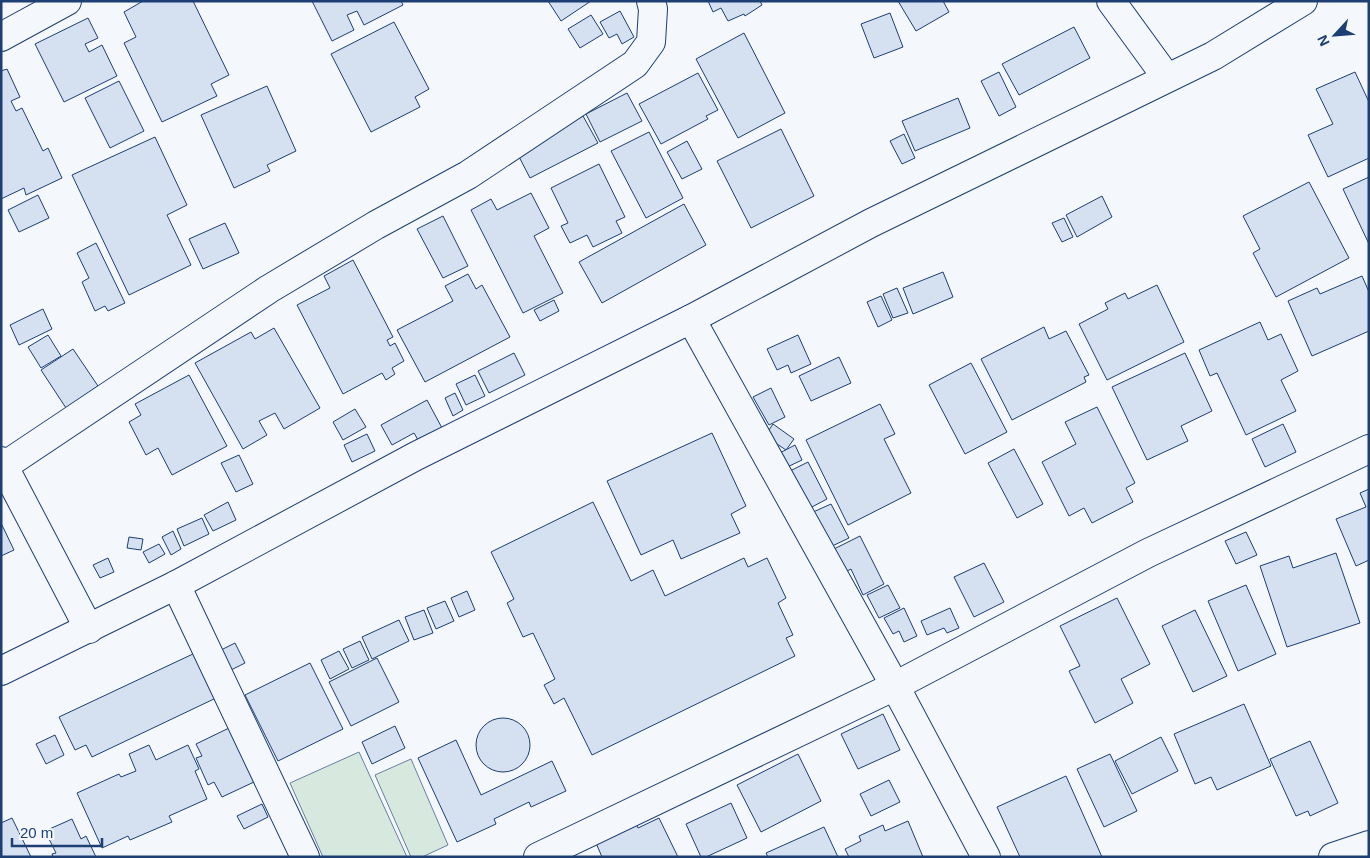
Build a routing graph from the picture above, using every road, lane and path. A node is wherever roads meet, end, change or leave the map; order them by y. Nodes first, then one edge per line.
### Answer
1 (67, 1) edge
2 (651, 1) edge
3 (1111, 1) edge
4 (1303, 1) edge
5 (1, 38) edge
6 (1167, 78) junction
7 (691, 319) junction
8 (1369, 449) edge
9 (2, 464) edge
10 (176, 585) junction
11 (89, 629) junction
12 (1, 671) edge
13 (895, 686) junction
14 (1369, 845) edge
15 (567, 851) edge
16 (305, 857) edge
17 (538, 857) edge
18 (986, 857) edge
19 (1333, 857) edge

1 - 5 street
2 - 9 street
3 - 6 street
4 - 6 street
6 - 7 street
7 - 10 street
7 - 13 street
8 - 13 street
9 - 11 street
10 - 11 street
10 - 16 street
11 - 12 street
13 - 15 street
13 - 18 street
14 - 19 street
15 - 17 street

